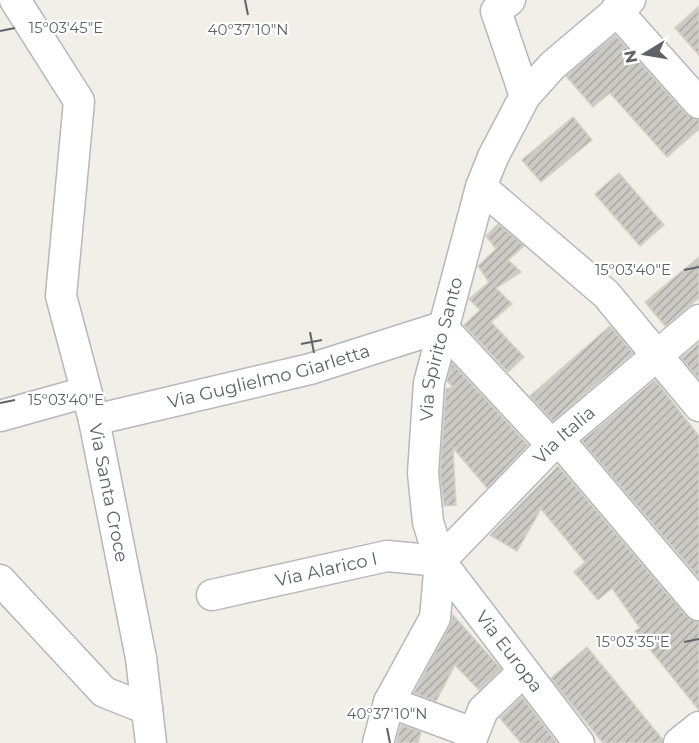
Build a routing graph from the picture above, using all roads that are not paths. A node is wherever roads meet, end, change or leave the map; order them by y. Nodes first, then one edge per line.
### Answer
1 (15, 0) edge
2 (510, 0) edge
3 (623, 5) edge
4 (525, 96) junction
5 (699, 103) edge
6 (481, 187) junction
7 (699, 320) edge
8 (442, 327) junction
9 (657, 357) junction
10 (90, 406) junction
11 (699, 406) edge
12 (0, 416) edge
13 (555, 442) junction
14 (440, 561) junction
15 (0, 580) edge
16 (212, 595) dead end
17 (699, 605) edge
18 (524, 671) junction
19 (389, 702) junction
20 (147, 709) junction
21 (699, 727) edge
22 (472, 738) edge
23 (151, 743) edge
24 (378, 743) edge
25 (579, 743) edge
26 (679, 743) edge

1 - 10 street, Via Santa Croce
2 - 4 street
3 - 4 street, Via Spirito Santo
3 - 5 street
4 - 6 street, Via Spirito Santo
6 - 8 street, Via Spirito Santo
6 - 9 street
7 - 9 street, Via Italia
8 - 10 street, Via Guglielmo Giarletta
8 - 13 street
8 - 14 street, Via Spirito Santo
9 - 11 street
9 - 13 street, Via Italia
10 - 12 street, Via Guglielmo Giarletta
10 - 20 street, Via Santa Croce
13 - 14 street, Via Italia
13 - 17 street
14 - 16 street, Via Alarico I
14 - 18 street, Via Europa
14 - 19 street, Via Spirito Santo
15 - 20 street
18 - 22 street
18 - 25 street, Via Europa
19 - 22 street
19 - 24 street, Via Spirito Santo
20 - 23 street, Via Santa Croce
21 - 26 street

